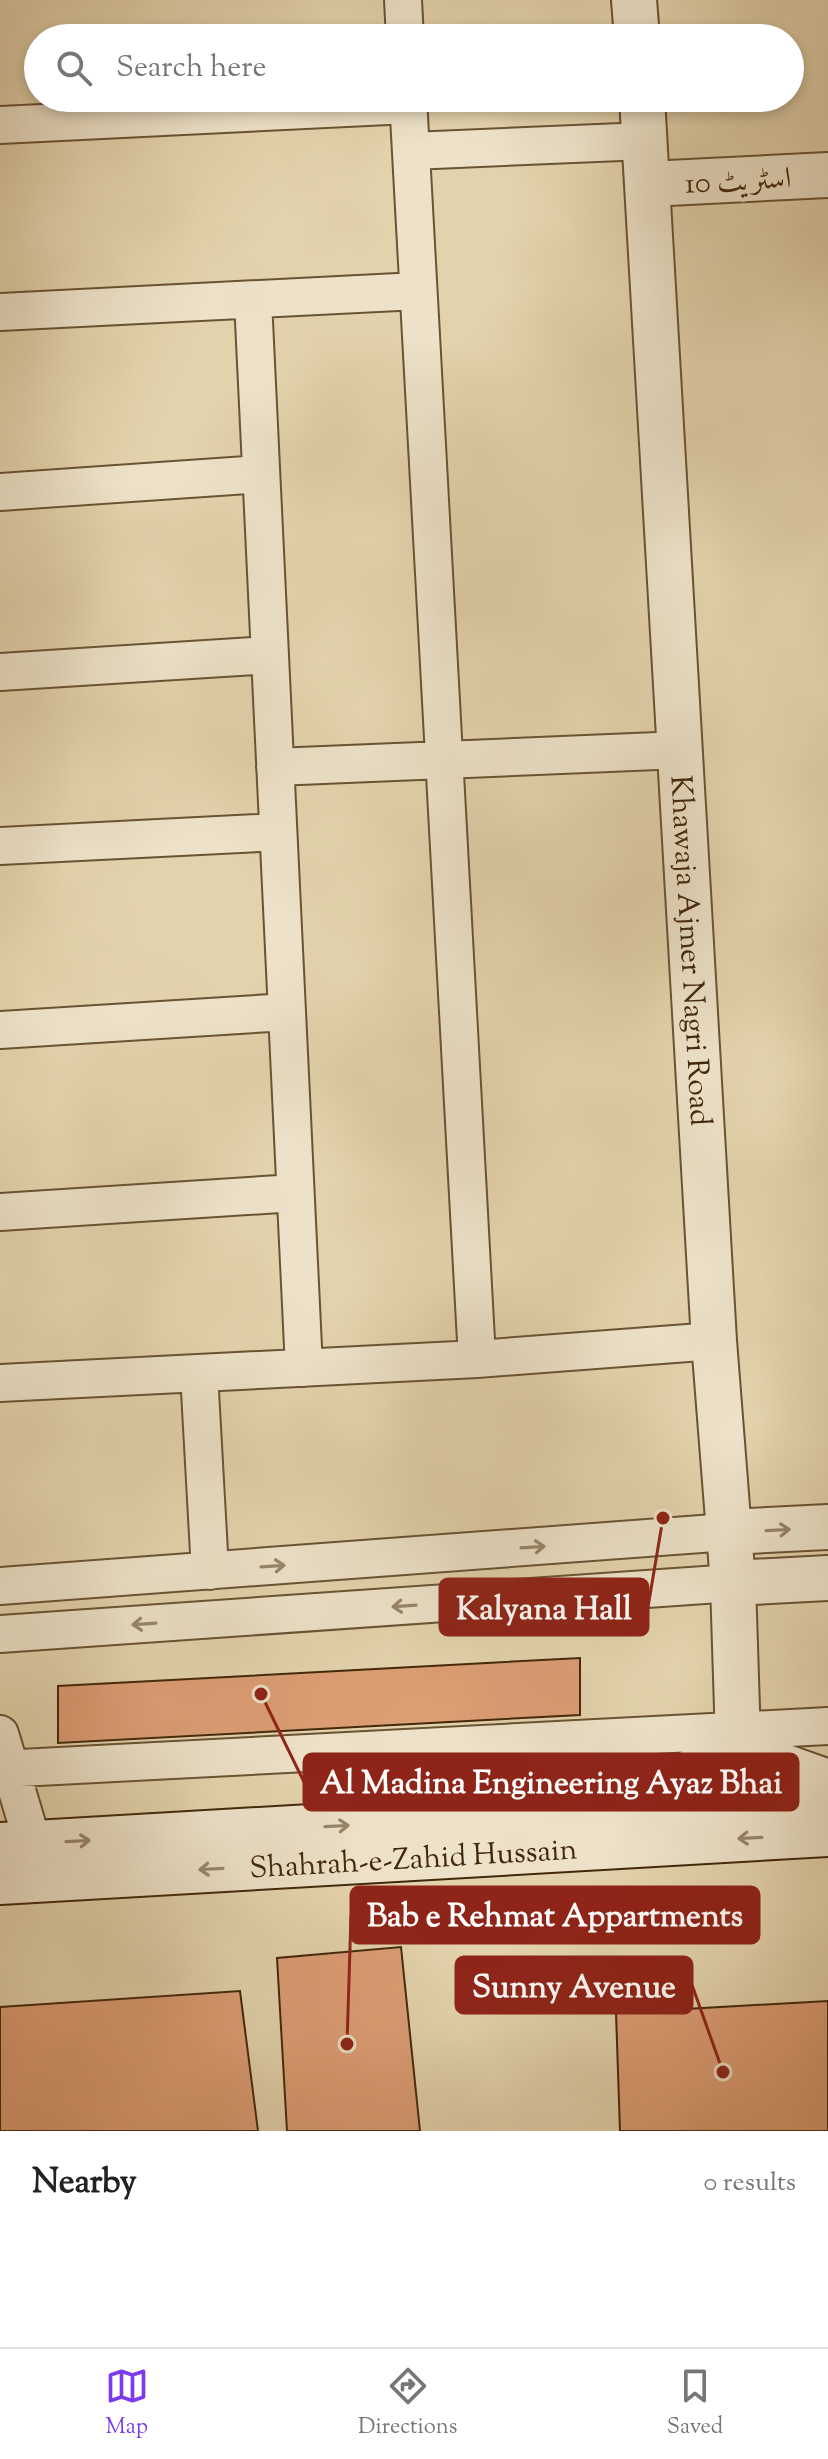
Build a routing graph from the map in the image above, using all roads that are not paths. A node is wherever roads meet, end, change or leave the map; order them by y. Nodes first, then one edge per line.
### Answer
1 (403, 0) edge
2 (634, 0) edge
3 (404, 24) edge
4 (636, 24) edge
5 (231, 112) edge
6 (409, 112) edge
7 (643, 112) edge
8 (0, 125) edge
9 (645, 141) junction
10 (411, 151) junction
11 (828, 175) edge
12 (648, 184) junction
13 (418, 291) junction
14 (253, 300) junction
15 (0, 312) edge
16 (261, 474) junction
17 (0, 492) edge
18 (270, 655) junction
19 (0, 672) edge
20 (681, 750) junction
21 (444, 760) junction
22 (275, 767) junction
23 (278, 832) junction
24 (0, 846) edge
25 (287, 1012) junction
26 (0, 1030) edge
27 (295, 1193) junction
28 (0, 1212) edge
29 (714, 1341) junction
30 (477, 1359) junction
31 (304, 1368) junction
32 (199, 1373) junction
33 (0, 1383) edge
34 (828, 1527) edge
35 (728, 1532) junction
36 (210, 1571) junction
37 (828, 1578) edge
38 (733, 1583) junction
39 (0, 1586) edge
40 (0, 1634) edge
41 (828, 1726) edge
42 (736, 1731) junction
43 (0, 1734) edge
44 (6, 1768) edge
45 (828, 1782) edge
46 (828, 1795) edge
47 (740, 1802) junction
48 (638, 1808) junction
49 (828, 1834) edge
50 (17, 1844) edge
51 (574, 1847) junction
52 (0, 1882) edge

1 - 3 street
2 - 4 street
5 - 8 street
6 - 10 street
7 - 9 street, Khawaja Ajmer Nagri Road
9 - 10 street
9 - 12 street, Khawaja Ajmer Nagri Road
10 - 13 street
11 - 12 street, اسٹریٹ 10
12 - 20 street, Khawaja Ajmer Nagri Road
13 - 14 street
13 - 21 street
14 - 15 street
14 - 16 street
16 - 17 street
16 - 18 street
18 - 19 street
18 - 22 street
20 - 21 street
20 - 29 street, Khawaja Ajmer Nagri Road
21 - 22 street
21 - 30 street
22 - 23 street
23 - 24 street
23 - 25 street
25 - 26 street
25 - 27 street
27 - 28 street
27 - 31 street
29 - 30 street
29 - 35 street, Khawaja Ajmer Nagri Road
30 - 31 street
31 - 32 street
32 - 33 street
32 - 36 street
35 -> 34 street
36 -> 35 street
35 - 38 street, Khawaja Ajmer Nagri Road
36 - 39 street
37 - 38 street
38 -> 40 street
38 - 42 street, Khawaja Ajmer Nagri Road
41 - 42 street
42 - 44 street
42 - 45 street
42 - 47 street, Khawaja Ajmer Nagri Road
42 - 48 street
43 - 44 street
44 - 50 street
46 - 47 street, Shahrah-e-Zahid Hussain
47 - 48 street, Shahrah-e-Zahid Hussain
50 -> 48 street, Shahrah-e-Zahid Hussain
48 - 51 street
49 -> 51 street, Shahrah-e-Zahid Hussain
51 -> 52 street, Shahrah-e-Zahid Hussain

